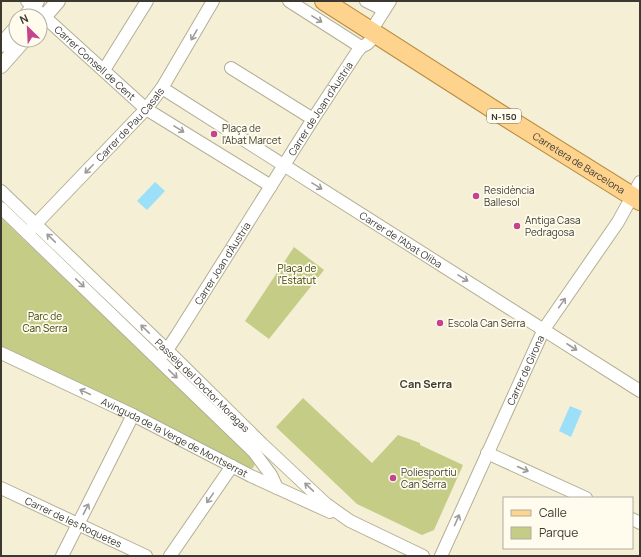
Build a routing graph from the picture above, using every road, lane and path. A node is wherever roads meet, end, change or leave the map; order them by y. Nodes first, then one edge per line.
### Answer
1 (58, 1) edge
2 (147, 1) edge
3 (213, 1) edge
4 (289, 1) edge
5 (324, 1) edge
6 (366, 1) edge
7 (387, 5) edge
8 (48, 12) edge
9 (48, 24) edge
10 (374, 33) junction
11 (8, 37) edge
12 (1, 45) edge
13 (17, 48) edge
14 (359, 50) junction
15 (1, 66) edge
16 (231, 68) dead end
17 (104, 70) junction
18 (162, 88) junction
19 (146, 109) junction
20 (313, 119) junction
21 (284, 165) junction
22 (271, 186) junction
23 (1, 191) edge
24 (637, 193) edge
25 (1, 208) edge
26 (36, 224) junction
27 (27, 232) junction
28 (544, 329) junction
29 (167, 350) junction
30 (1, 353) edge
31 (158, 359) junction
32 (640, 390) edge
33 (133, 415) junction
34 (487, 453) junction
35 (260, 460) junction
36 (232, 466) junction
37 (251, 476) junction
38 (1, 488) edge
39 (277, 488) junction
40 (584, 497) edge
41 (350, 521) junction
42 (78, 524) junction
43 (62, 556) edge
44 (146, 556) edge
45 (170, 556) edge
46 (422, 556) edge
47 (441, 556) edge

1 - 8 street
2 - 17 street
3 -> 18 street, Carrer de Pau Casals
4 -> 14 street
5 - 10 main road, Carretera de Barcelona / N-150
6 - 7 street
7 - 10 street
9 - 17 street, Carrer Consell de Cent
10 - 14 street
10 - 24 main road, Carretera de Barcelona / N-150
11 - 12 street
13 - 15 street
14 - 20 street, Carrer de Joan d'Àustria
16 - 20 street
17 - 19 street, Carrer Consell de Cent
18 - 19 street, Carrer de Pau Casals
18 - 21 street, Carrer de l'Abat Oliba
19 -> 22 street
19 -> 26 street, Carrer de Pau Casals
20 - 21 street, Carrer de Joan d'Àustria
21 - 22 street, Carrer Joan d'Àustria
21 -> 28 street, Carrer de l'Abat Oliba
22 - 29 street, Carrer Joan d'Àustria
23 - 26 street, Passeig del Doctor Moragas
28 -> 24 street, Carrer de Girona
25 - 27 street, Passeig del Doctor Moragas
26 - 27 street, Carrer de Pau Casals
29 -> 26 street, Passeig del Doctor Moragas
27 -> 31 street, Passeig del Doctor Moragas
28 -> 32 street, Carrer de l'Abat Oliba
28 - 34 street, Carrer de Girona
29 - 31 street, Carrer Joan d'Àustria
41 -> 29 street, Passeig del Doctor Moragas
33 -> 30 street, Avinguda de la Verge de Montserrat
31 -> 35 street, Passeig del Doctor Moragas
33 - 36 street, Avinguda de la Verge de Montserrat
42 -> 33 street
34 -> 40 street
47 -> 34 street, Carrer de Girona
35 - 37 street
35 - 39 street, Passeig del Doctor Moragas
36 - 37 street, Avinguda de la Verge de Montserrat
36 -> 45 street
37 - 39 street, Avinguda de la Verge de Montserrat
38 - 42 street, Carrer de les Roquetes
39 - 41 street, Avinguda de la Verge de Montserrat
41 - 46 street, Passeig del Doctor Moragas
42 - 43 street
42 - 44 street, Carrer de les Roquetes

